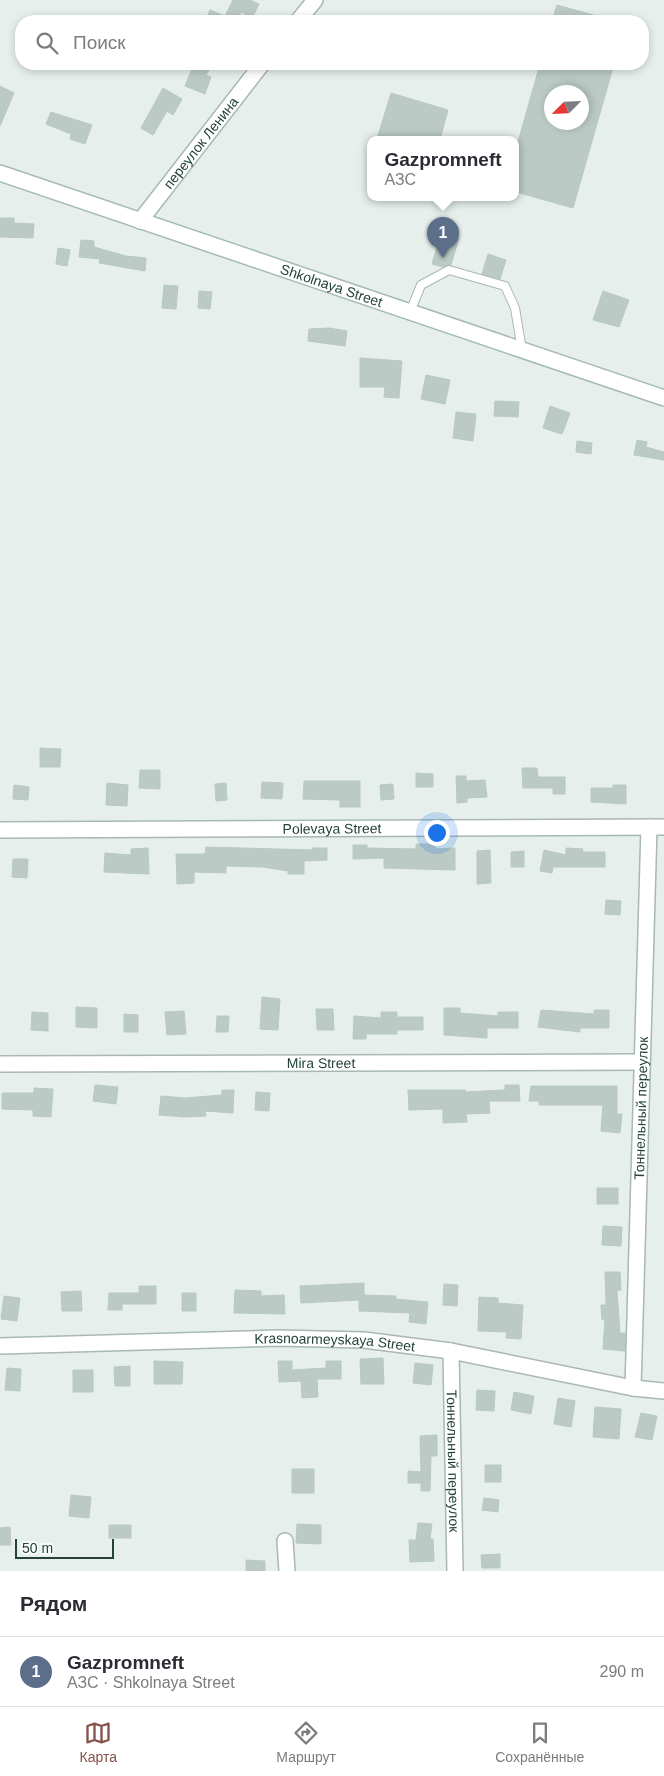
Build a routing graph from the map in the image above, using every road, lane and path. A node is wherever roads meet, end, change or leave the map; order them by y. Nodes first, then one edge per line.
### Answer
1 (316, 0) edge
2 (303, 15) edge
3 (257, 70) edge
4 (0, 174) edge
5 (140, 221) junction
6 (410, 312) junction
7 (522, 350) junction
8 (664, 398) edge
9 (657, 827) edge
10 (0, 830) edge
11 (642, 1062) junction
12 (0, 1064) edge
13 (0, 1346) edge
14 (451, 1351) junction
15 (633, 1388) junction
16 (664, 1391) edge
17 (285, 1541) dead end
18 (287, 1571) edge
19 (455, 1571) edge

1 - 2 street
3 - 5 street, переулок Ленина
4 - 5 street, Shkolnaya Street
5 - 6 street, Shkolnaya Street
6 - 7 street, Shkolnaya Street
6 - 7 lane
7 - 8 street, Shkolnaya Street
9 - 10 street, Polevaya Street
9 - 11 street, Тоннельный переулок
11 - 12 street, Mira Street
11 - 15 street, Тоннельный переулок
13 - 14 street, Krasnoarmeyskaya Street
14 - 15 street, Krasnoarmeyskaya Street
14 - 19 street, Тоннельный переулок
15 - 16 street, Krasnoarmeyskaya Street
17 - 18 street

